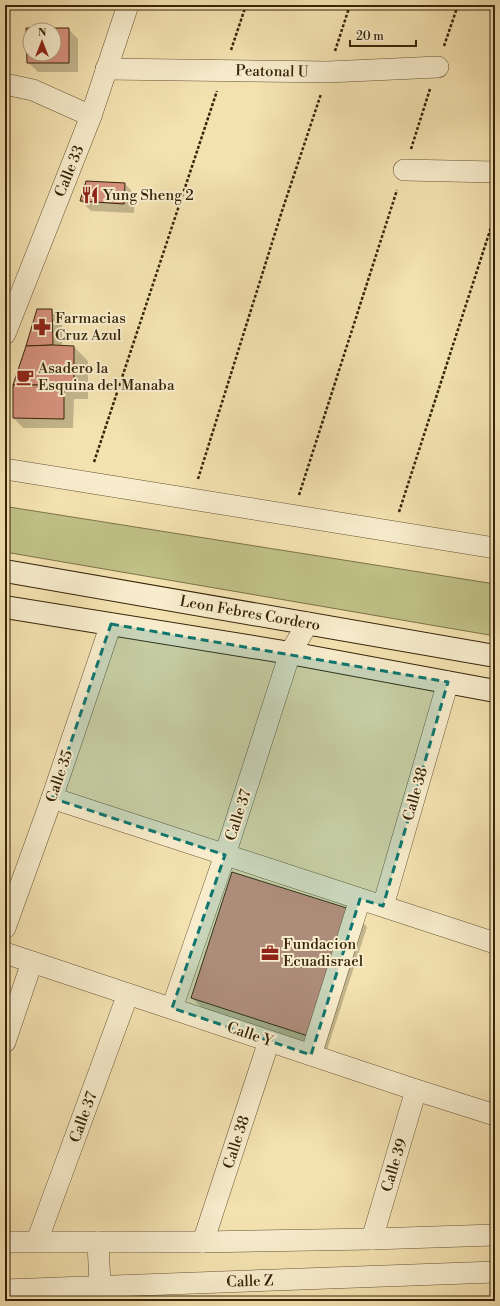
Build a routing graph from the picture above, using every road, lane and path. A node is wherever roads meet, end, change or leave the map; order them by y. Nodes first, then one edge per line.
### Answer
1 (128, 5) edge
2 (246, 5) edge
3 (350, 5) edge
4 (458, 5) edge
5 (438, 67) junction
6 (106, 69) junction
7 (224, 70) junction
8 (328, 72) junction
9 (5, 84) edge
10 (91, 116) junction
11 (404, 170) junction
12 (495, 172) edge
13 (495, 214) edge
14 (5, 334) edge
15 (5, 469) edge
16 (87, 482) junction
17 (191, 499) junction
18 (293, 515) junction
19 (392, 531) junction
20 (495, 548) edge
21 (5, 571) edge
22 (5, 607) edge
23 (308, 623) junction
24 (111, 624) junction
25 (290, 653) junction
26 (495, 656) edge
27 (448, 682) junction
28 (495, 690) edge
29 (52, 798) junction
30 (225, 855) junction
31 (360, 899) junction
32 (382, 906) junction
33 (5, 928) edge
34 (495, 943) edge
35 (5, 953) edge
36 (32, 962) junction
37 (128, 994) junction
38 (172, 1008) junction
39 (269, 1041) junction
40 (5, 1042) edge
41 (311, 1055) junction
42 (416, 1090) junction
43 (495, 1114) edge
44 (495, 1235) edge
45 (372, 1239) junction
46 (37, 1241) junction
47 (5, 1242) edge
48 (98, 1242) junction
49 (203, 1242) junction
50 (495, 1272) edge
51 (5, 1290) edge
52 (100, 1294) edge

1 - 6 street, Calle 33
2 - 7 path
3 - 8 path
4 - 5 path
5 - 8 street, Peatonal U
5 - 11 path
6 - 7 street, Peatonal U
6 - 10 street, Calle 33
7 - 8 street, Peatonal U
7 - 16 path
8 - 17 path
9 - 10 street
10 - 14 street, Calle 33
11 - 12 street
11 - 18 path
13 - 19 path
15 - 16 street
16 - 17 street
17 - 18 street
18 - 19 street
19 - 20 street
21 - 23 street, Leon Febres Cordero
22 - 24 street
23 - 25 street, Calle 37
23 - 26 street, Leon Febres Cordero
24 - 25 street
24 - 29 street, Calle 35
25 - 27 street
25 - 30 street, Calle 37
27 - 28 street
27 - 32 street, Calle 38
29 - 30 street
29 - 33 street, Calle 35
30 - 31 street
30 - 38 street, Calle 37
31 - 32 street
31 - 41 street
32 - 34 street
35 - 36 street, Calle Y
36 - 37 street, Calle Y
36 - 40 street
37 - 38 street, Calle Y
37 - 46 street, Calle 37
38 - 39 street, Calle Y
39 - 41 street, Calle Y
39 - 49 street, Calle 38
41 - 42 street, Calle Y
42 - 43 street, Calle Y
42 - 45 street, Calle 39
44 - 45 street
45 - 49 street
46 - 47 street
46 - 48 street
48 - 49 street
48 - 52 street
50 - 52 street, Calle Z
51 - 52 street, Calle Z

